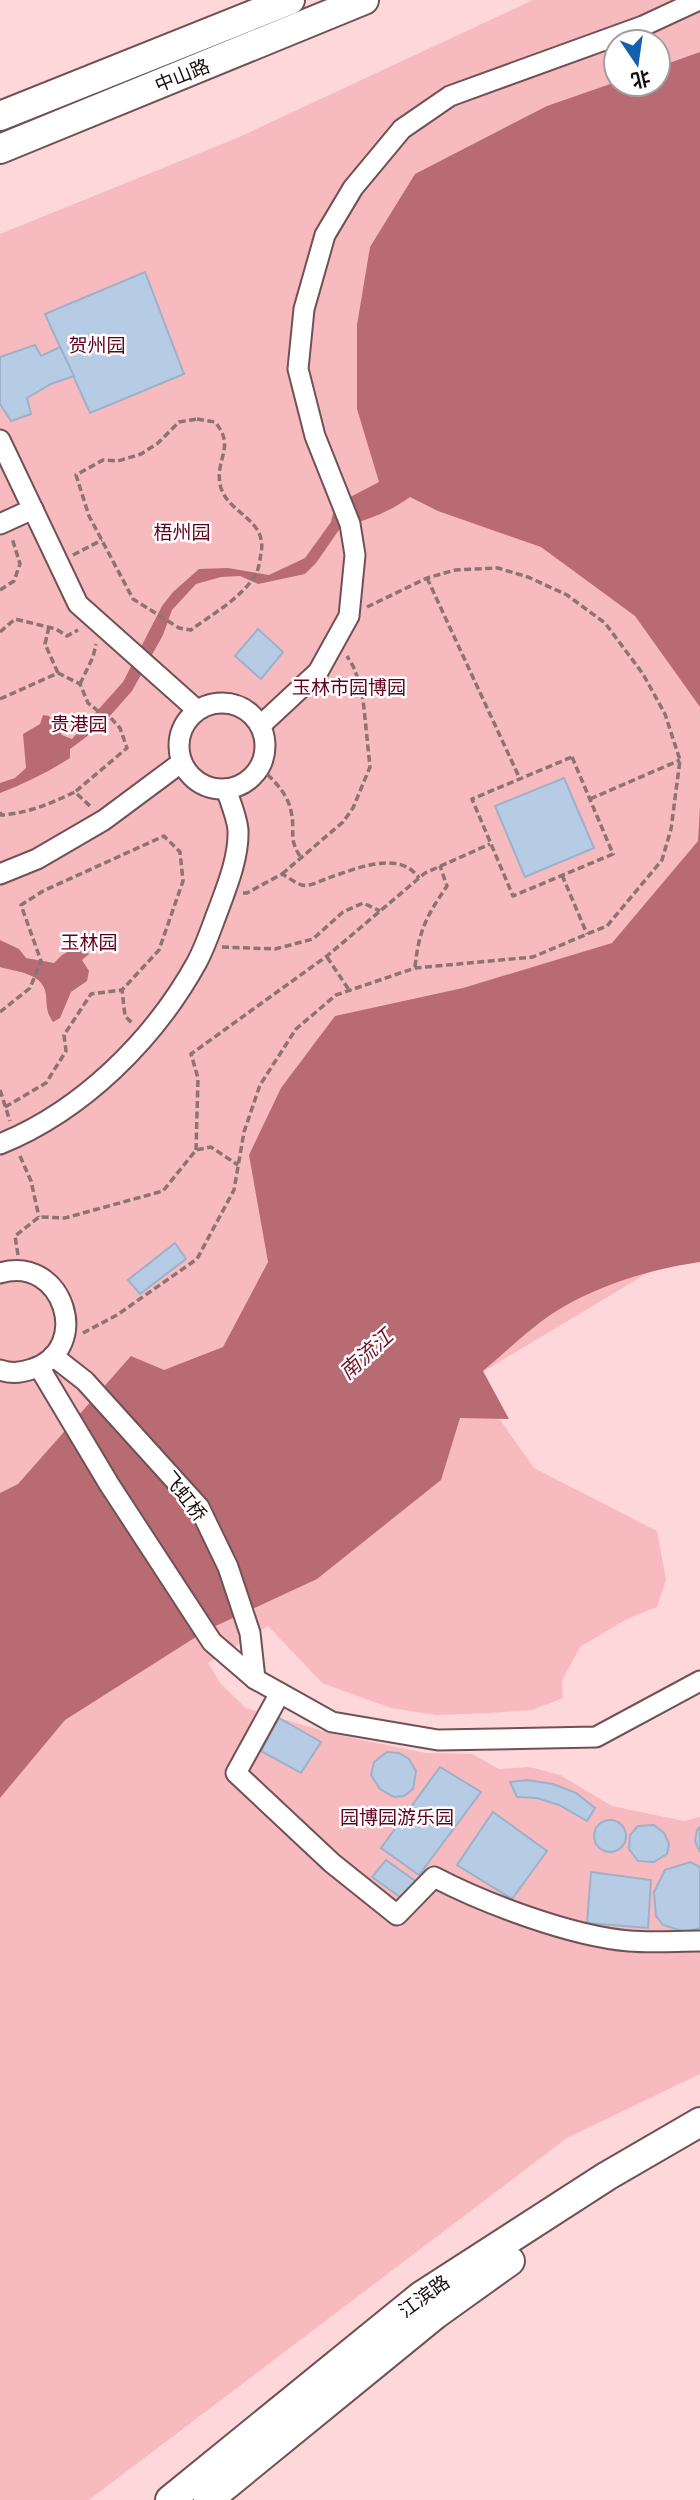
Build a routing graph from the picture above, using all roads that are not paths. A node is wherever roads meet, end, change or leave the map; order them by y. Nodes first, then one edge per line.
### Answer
1 (290, 0) edge
2 (364, 0) edge
3 (699, 0) edge
4 (0, 116) edge
5 (0, 149) edge
6 (0, 440) edge
7 (33, 509) junction
8 (3, 523) edge
9 (198, 710) junction
10 (260, 726) junction
11 (181, 762) junction
12 (226, 789) junction
13 (0, 874) edge
14 (8, 1141) edge
15 (10, 1272) edge
16 (51, 1355) junction
17 (0, 1370) edge
18 (255, 1679) junction
19 (700, 1681) edge
20 (280, 1693) junction
21 (700, 1941) edge
22 (700, 2122) edge
23 (700, 2141) edge
24 (170, 2500) edge
25 (208, 2500) edge

1 - 4 main road, 中山路
2 - 5 main road, 中山路
3 - 10 street
6 - 7 street
7 - 8 street
7 - 9 street
9 - 10 street
9 - 11 street
10 - 12 street
11 - 12 street
11 - 13 street
12 - 14 street
15 - 16 street
16 - 17 street
16 - 18 street
16 - 18 street, 飞虹桥
18 - 20 street
19 - 20 street
20 - 21 street
22 - 24 main road, 江滨路
23 - 25 main road, 江滨路

